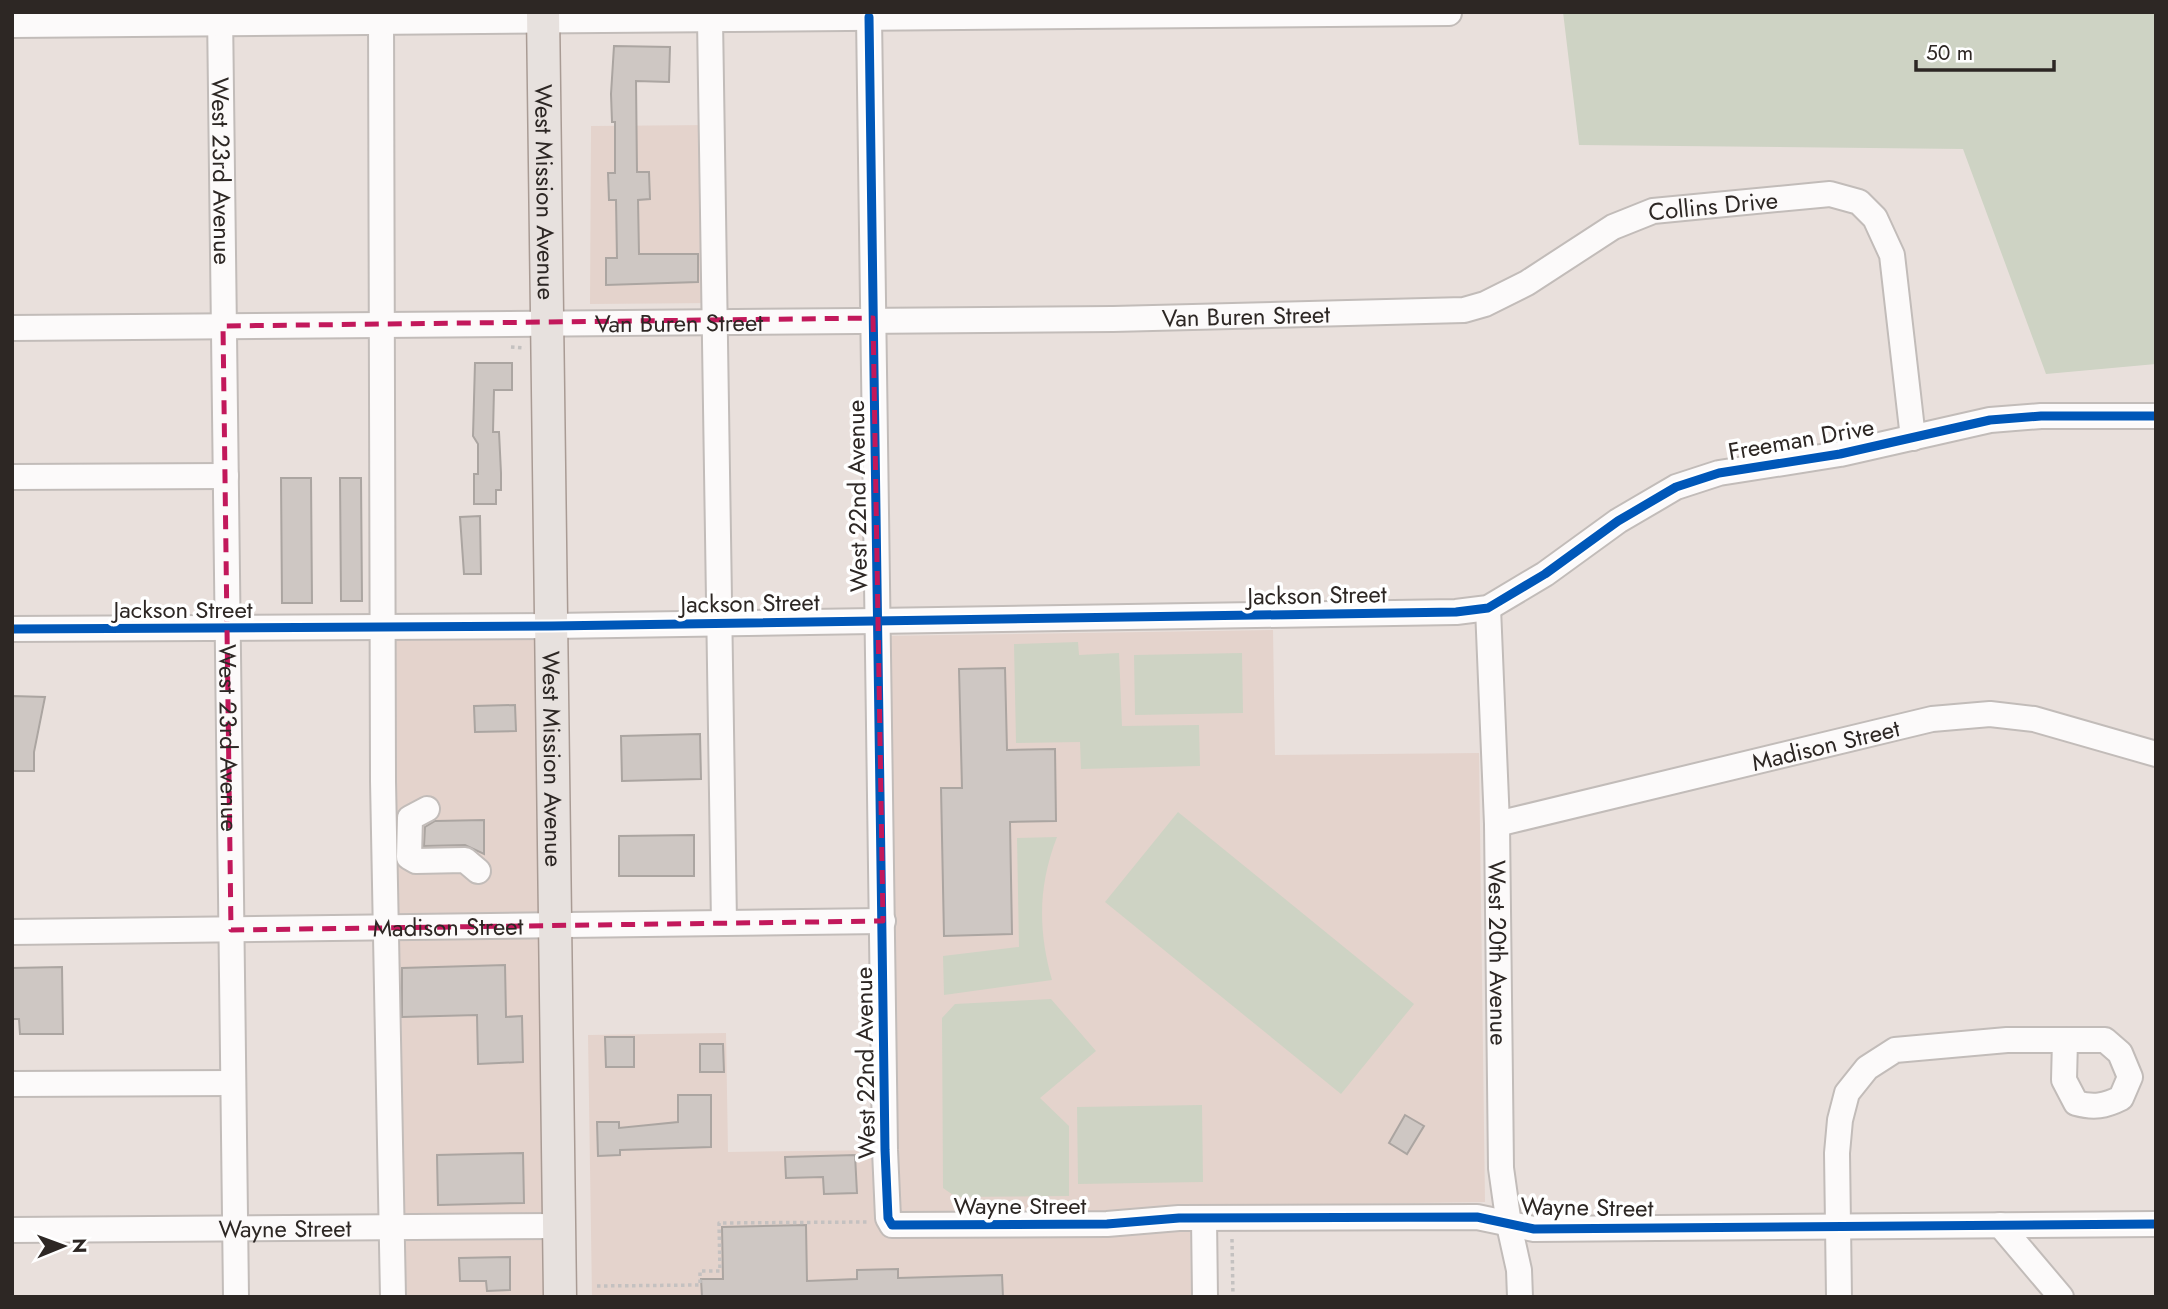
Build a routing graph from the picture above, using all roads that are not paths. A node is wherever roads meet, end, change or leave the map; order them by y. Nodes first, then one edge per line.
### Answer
1 (1449, 13) edge
2 (543, 16) edge
3 (869, 17) junction
4 (220, 18) edge
5 (381, 18) edge
6 (710, 19) junction
7 (12, 25) edge
8 (1345, 314) joint
9 (873, 318) junction
10 (715, 322) junction
11 (548, 324) junction
12 (383, 325) junction
13 (223, 326) junction
14 (12, 328) edge
15 (2156, 416) edge
16 (1913, 438) junction
17 (226, 476) junction
18 (12, 477) edge
19 (1488, 608) junction
20 (878, 620) junction
21 (718, 623) junction
22 (552, 626) junction
23 (384, 627) junction
24 (228, 628) junction
25 (12, 629) edge
26 (2156, 754) edge
27 (427, 809) dead end
28 (1497, 824) junction
29 (478, 871) dead end
30 (883, 921) junction
31 (724, 923) junction
32 (556, 926) junction
33 (387, 928) junction
34 (231, 930) junction
35 (12, 932) edge
36 (2065, 1040) dead end
37 (233, 1083) junction
38 (12, 1084) edge
39 (1204, 1218) junction
40 (2156, 1224) edge
41 (892, 1225) joint
42 (1509, 1225) junction
43 (2000, 1225) junction
44 (559, 1226) junction
45 (1837, 1226) junction
46 (236, 1229) junction
47 (392, 1229) junction
48 (12, 1230) edge
49 (236, 1297) edge
50 (393, 1297) edge
51 (560, 1297) edge
52 (1205, 1297) edge
53 (1520, 1297) edge
54 (1839, 1297) edge
55 (2061, 1297) edge

1 - 3 street
2 - 5 street
2 - 6 street
2 - 11 main road, West Mission Avenue
3 - 6 street
3 - 9 street, West 22nd Avenue
4 - 5 street
4 - 7 street
4 - 13 street, West 23rd Avenue
5 - 12 street
6 - 10 street
8 - 9 street, Van Buren Street
8 - 16 street, Collins Drive
9 - 10 street, Van Buren Street
9 - 20 street, West 22nd Avenue
10 - 11 street, Van Buren Street
10 - 21 street
11 - 12 street, Van Buren Street
11 - 22 main road, West Mission Avenue
12 - 13 street, Van Buren Street
12 - 23 street
13 - 14 street, Van Buren Street
13 - 17 street, West 23rd Avenue
15 - 16 street, Freeman Drive
16 - 19 street, Freeman Drive
17 - 18 street
17 - 24 street, West 23rd Avenue
19 - 20 street, Jackson Street
19 - 28 street, West 20th Avenue
20 - 21 street, Jackson Street
20 - 30 street, West 22nd Avenue
21 - 22 street, Jackson Street
21 - 31 street
22 - 23 street, Jackson Street
22 - 32 main road, West Mission Avenue
23 - 24 street, Jackson Street
23 - 33 street
24 - 25 street, Jackson Street
24 - 34 street, West 23rd Avenue
26 - 28 street, Madison Street
27 - 29 street
28 - 42 street, West 20th Avenue
30 - 31 street, Madison Street
30 - 41 street, West 22nd Avenue
31 - 32 street, Madison Street
32 - 33 street, Madison Street
32 - 44 main road, West Mission Avenue
33 - 34 street, Madison Street
33 - 47 street
34 - 35 street, Madison Street
34 - 37 street, West 23rd Avenue
36 - 45 street
37 - 38 street
37 - 46 street, West 23rd Avenue
39 - 41 street, Wayne Street
39 - 42 street, Wayne Street
39 - 52 street
40 - 43 street, Wayne Street
42 - 45 street, Wayne Street
42 - 53 street, West 20th Avenue
43 - 45 street, Wayne Street
43 - 55 street
44 - 47 street, Wayne Street
44 - 51 main road, West Mission Avenue
45 - 54 street
46 - 47 street, Wayne Street
46 - 48 street, Wayne Street
46 - 49 street, West 23rd Avenue
47 - 50 street

